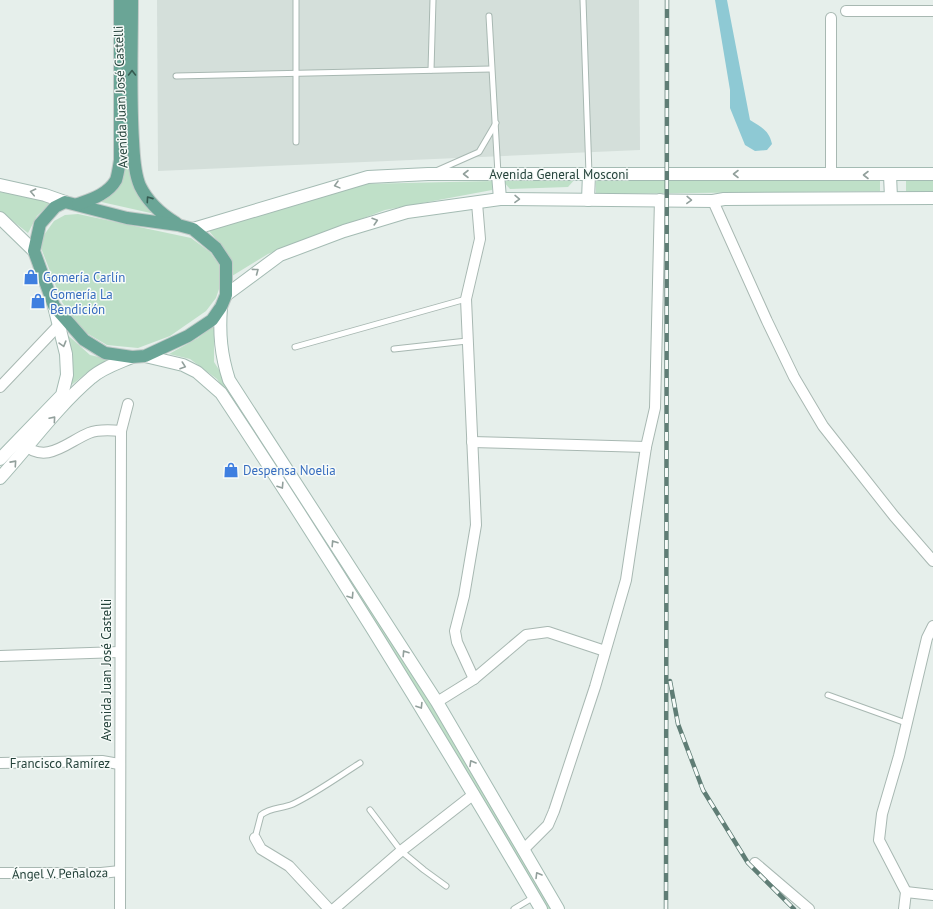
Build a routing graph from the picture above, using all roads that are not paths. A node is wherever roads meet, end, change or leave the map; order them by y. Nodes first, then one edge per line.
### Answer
1 (120, 0) edge
2 (132, 0) edge
3 (296, 0) edge
4 (433, 0) edge
5 (583, 0) edge
6 (846, 11) dead end
7 (933, 11) edge
8 (489, 16) dead end
9 (832, 18) dead end
10 (491, 69) junction
11 (432, 70) junction
12 (298, 73) junction
13 (176, 76) dead end
14 (497, 122) junction
15 (296, 142) dead end
16 (428, 174) junction
17 (498, 174) junction
18 (589, 174) junction
19 (831, 174) junction
20 (933, 174) edge
21 (890, 175) junction
22 (0, 185) edge
23 (500, 198) junction
24 (891, 198) junction
25 (933, 198) edge
26 (660, 199) junction
27 (588, 200) junction
28 (713, 200) junction
29 (65, 202) junction
30 (478, 203) junction
31 (78, 204) junction
32 (0, 218) edge
33 (178, 224) junction
34 (193, 229) junction
35 (34, 251) junction
36 (226, 295) junction
37 (466, 299) junction
38 (54, 306) junction
39 (221, 308) junction
40 (58, 326) junction
41 (468, 341) junction
42 (295, 347) dead end
43 (394, 349) dead end
44 (145, 356) junction
45 (132, 357) junction
46 (0, 387) edge
47 (128, 404) dead end
48 (121, 431) junction
49 (18, 439) junction
50 (472, 442) junction
51 (646, 447) junction
52 (27, 448) junction
53 (0, 459) edge
54 (0, 478) edge
55 (933, 561) edge
56 (933, 626) edge
57 (605, 651) junction
58 (120, 652) junction
59 (0, 656) edge
60 (474, 679) junction
61 (828, 696) dead end
62 (436, 702) junction
63 (906, 723) junction
64 (0, 763) edge
65 (360, 763) dead end
66 (120, 764) junction
67 (474, 794) junction
68 (370, 810) dead end
69 (255, 838) joint
70 (523, 850) junction
71 (401, 851) junction
72 (755, 863) dead end
73 (120, 871) junction
74 (0, 874) edge
75 (446, 886) dead end
76 (906, 892) junction
77 (933, 895) edge
78 (534, 897) junction
79 (120, 909) edge
80 (329, 909) edge
81 (334, 909) edge
82 (514, 909) edge
83 (541, 909) edge
84 (558, 909) edge
85 (810, 909) edge
86 (904, 909) edge

1 - 31 main road, Avenida Juan José Castelli
33 -> 2 main road, Avenida Juan José Castelli
3 - 12 lane
4 - 11 lane
5 - 18 lane
6 - 7 street
8 - 10 lane
9 - 19 street
10 - 11 lane
10 - 14 lane
11 - 12 lane
12 - 13 lane
12 - 15 lane
14 - 16 lane
14 - 17 lane
17 -> 16 main road, Avenida General Mosconi
16 -> 34 main road, Avenida General Mosconi
17 - 18 main road, Avenida General Mosconi
17 - 23 main road
19 -> 18 main road, Avenida General Mosconi
18 - 27 main road
21 -> 19 main road, Avenida General Mosconi
20 - 21 main road, Avenida General Mosconi
21 - 24 main road
29 -> 22 main road
23 -> 27 main road, Avenida General Mosconi
23 - 30 main road, Avenida General Mosconi
24 - 25 main road, Avenida General Mosconi
24 - 28 main road, Avenida General Mosconi
26 - 27 main road, Avenida General Mosconi
26 -> 28 main road, Avenida General Mosconi
26 - 51 street
28 - 55 street
29 - 31 main road
29 - 35 main road
36 -> 30 main road, Avenida General Mosconi
30 - 37 street
31 - 33 main road
32 - 35 main road
33 - 34 main road
34 - 36 main road
35 - 38 main road
36 - 39 main road
37 - 41 street
37 - 42 lane
38 - 40 main road
38 - 45 main road
39 - 44 main road
62 -> 39 main road
40 - 46 street
40 -> 49 main road
41 - 43 lane
41 - 50 street
44 - 45 main road
44 -> 67 main road
52 -> 45 main road
47 - 48 street, Avenida Juan José Castelli
48 - 52 street
48 - 58 street, Avenida Juan José Castelli
49 - 52 street
49 - 53 main road
50 - 51 street
50 - 60 street
51 - 57 street
54 -> 52 main road
56 - 63 street
57 - 60 street
57 - 70 street
58 - 59 street
58 - 66 street, Avenida Juan José Castelli
60 - 62 street
61 - 63 lane
70 -> 62 main road
63 - 76 street
64 - 66 street, Francisco Ramírez
65 - 69 lane
66 - 73 street, Avenida Juan José Castelli
67 - 71 street
67 - 78 main road
68 - 71 lane
69 - 80 street
84 -> 70 main road
71 - 75 lane
71 - 81 street
72 - 85 street
73 - 74 street, Ángel V. Peñaloza
73 - 79 street, Avenida Juan José Castelli
76 - 77 street
76 - 86 street
78 - 82 lane
78 - 83 main road

